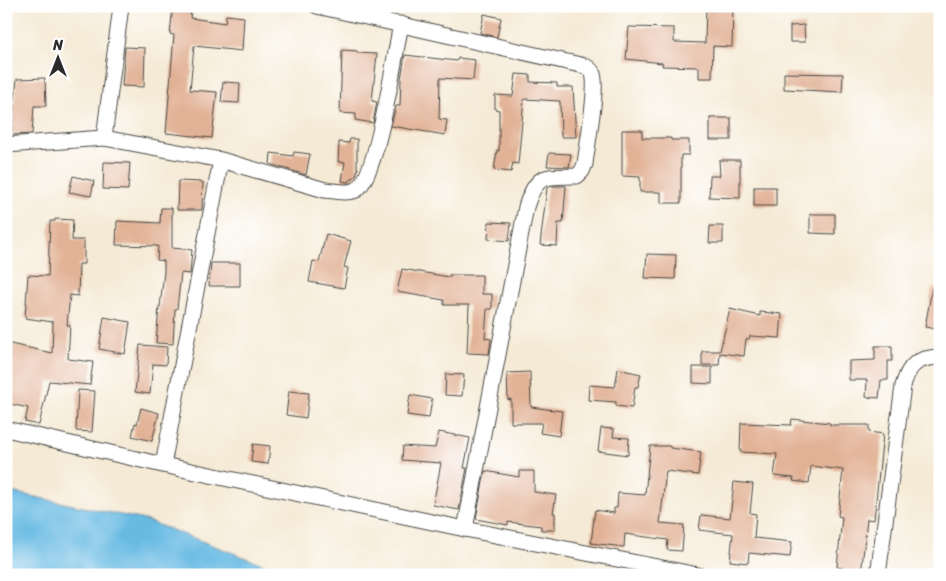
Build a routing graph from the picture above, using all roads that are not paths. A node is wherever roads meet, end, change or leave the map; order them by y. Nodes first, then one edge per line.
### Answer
1 (122, 6) edge
2 (317, 6) edge
3 (401, 24) junction
4 (104, 138) junction
5 (6, 145) edge
6 (221, 160) junction
7 (940, 357) edge
8 (6, 429) edge
9 (163, 465) junction
10 (465, 529) junction
11 (698, 575) edge
12 (878, 575) edge

1 - 4 street
2 - 3 street
3 - 6 street
3 - 10 street
4 - 5 street
4 - 6 street
6 - 9 street
7 - 12 street
8 - 9 street
9 - 10 street
10 - 11 street

